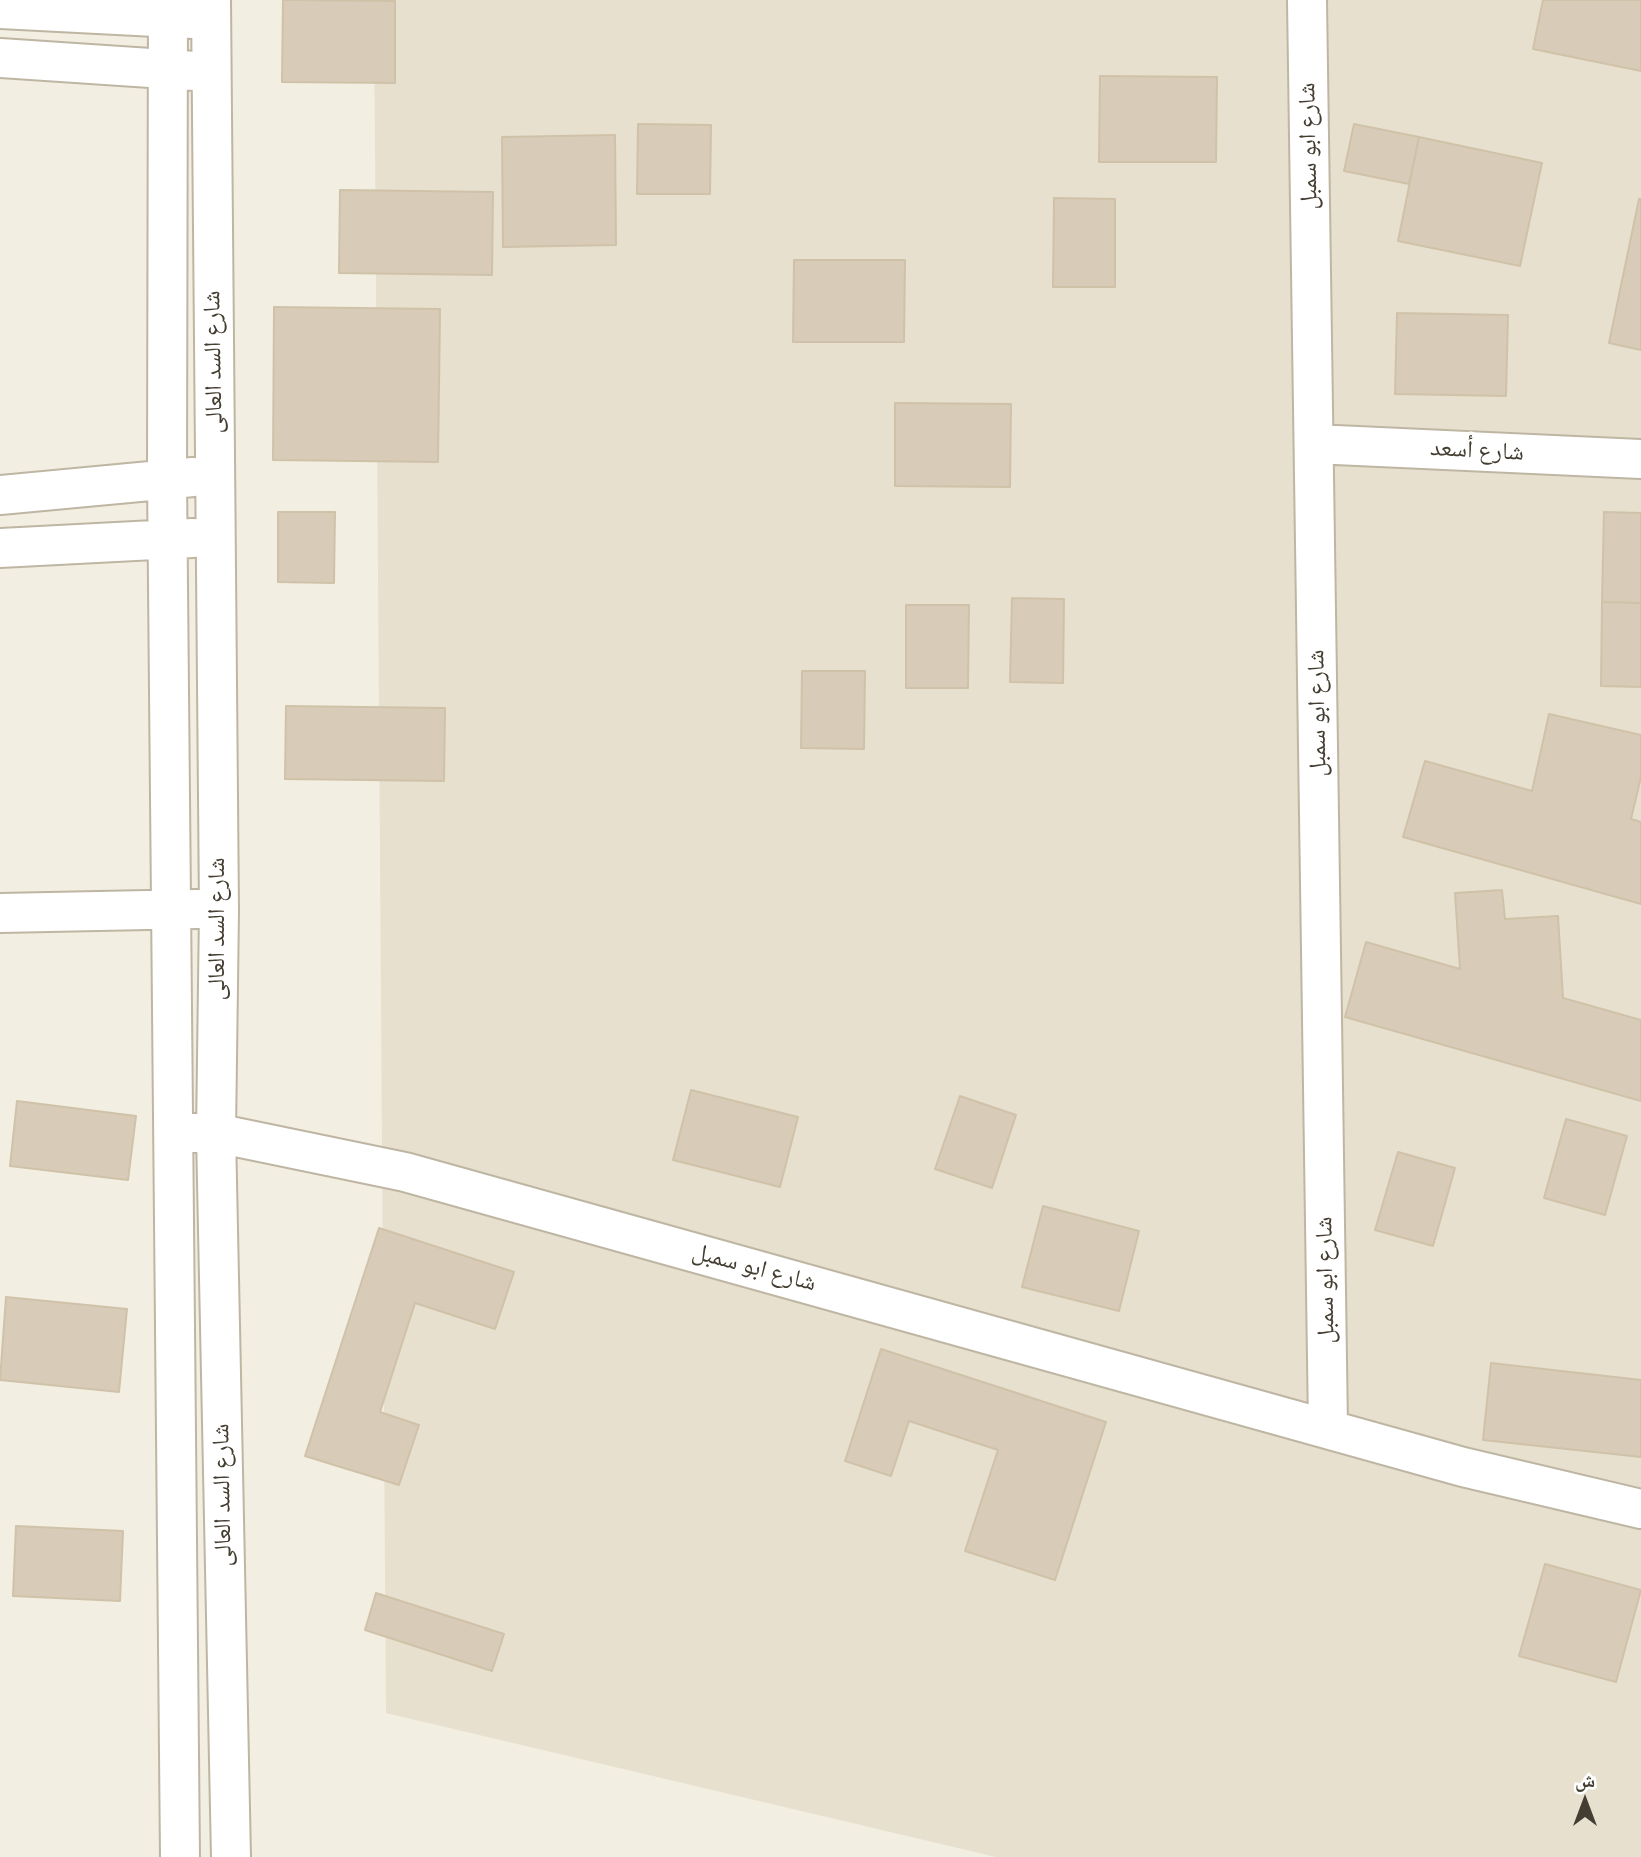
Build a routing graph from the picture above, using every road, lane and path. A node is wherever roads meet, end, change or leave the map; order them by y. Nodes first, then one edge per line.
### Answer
1 (1307, 0) edge
2 (0, 9) edge
3 (211, 9) edge
4 (168, 10) edge
5 (0, 58) edge
6 (169, 70) junction
7 (211, 72) junction
8 (1314, 444) junction
9 (1641, 458) edge
10 (216, 477) junction
11 (167, 478) junction
12 (0, 495) edge
13 (216, 536) junction
14 (168, 539) junction
15 (0, 548) edge
16 (173, 908) junction
17 (219, 910) junction
18 (0, 913) edge
19 (175, 1132) junction
20 (216, 1132) junction
21 (1328, 1426) junction
22 (1641, 1510) edge
23 (180, 1857) edge
24 (231, 1857) edge

1 - 8 street, شارع ابو سمبل
2 - 4 street
3 - 4 street
3 - 7 street, شارع السد العالى
4 - 6 street
5 - 6 street
6 - 7 street
6 - 11 street
7 - 10 street, شارع السد العالى
8 - 9 street, شارع أسعد
8 - 21 street, شارع ابو سمبل
10 - 11 street
10 - 13 street, شارع السد العالى
11 - 12 street
11 - 14 street
13 - 14 street
13 - 17 street, شارع السد العالى
14 - 15 street
14 - 16 street
16 - 17 street
16 - 18 street
16 - 19 street
17 - 20 street, شارع السد العالى
19 - 20 street, شارع ابو سمبل
19 - 23 street
20 - 21 street, شارع ابو سمبل
20 - 24 street, شارع السد العالى
21 - 22 street, شارع ابو سمبل

